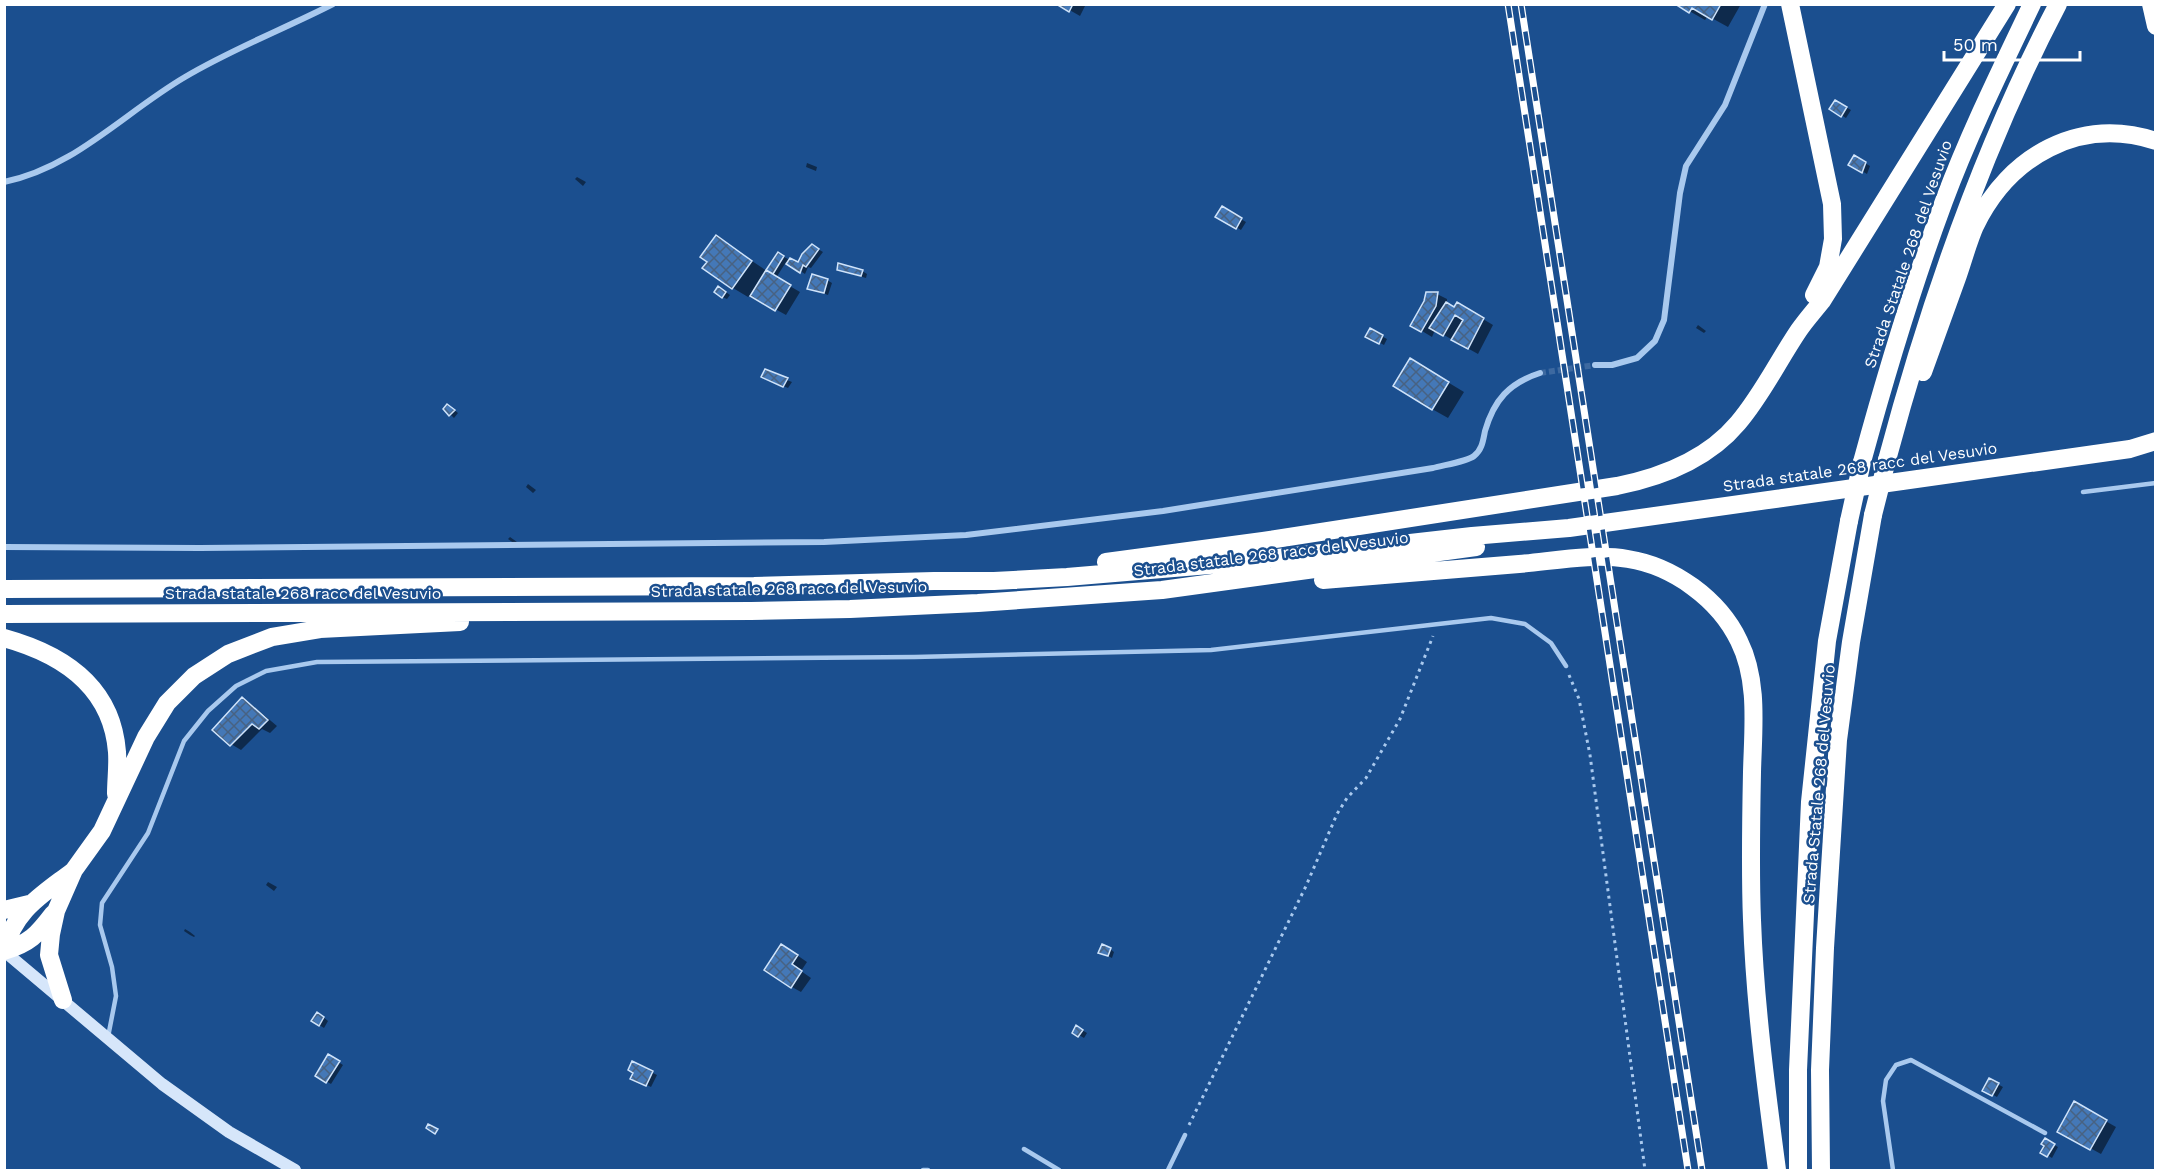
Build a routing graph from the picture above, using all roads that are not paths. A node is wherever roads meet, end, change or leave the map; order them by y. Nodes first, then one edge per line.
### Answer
1 (333, 4) edge
2 (1765, 4) edge
3 (1783, 4) edge
4 (2007, 4) edge
5 (2032, 4) edge
6 (2058, 4) edge
7 (2151, 4) edge
8 (1791, 13) edge
9 (2156, 26) edge
10 (2156, 141) edge
11 (4, 182) edge
12 (1799, 330) junction
13 (1595, 365) tunnel mouth
14 (1540, 373) tunnel mouth
15 (2156, 441) edge
16 (2130, 449) junction
17 (2156, 449) edge
18 (1887, 460) junction
19 (2156, 483) edge
20 (2083, 492) dead end
21 (1569, 528) junction
22 (4, 546) edge
23 (934, 580) junction
24 (4, 589) edge
25 (1162, 590) junction
26 (547, 612) junction
27 (4, 614) edge
28 (4, 638) edge
29 (1566, 666) road end
30 (116, 804) junction
31 (74, 870) junction
32 (29, 904) junction
33 (4, 910) edge
34 (56, 911) junction
35 (4, 951) edge
36 (63, 1000) junction
37 (108, 1039) junction
38 (2045, 1133) dead end
39 (1185, 1135) road end
40 (1024, 1149) dead end
41 (295, 1170) edge
42 (923, 1170) edge
43 (928, 1170) edge
44 (1059, 1170) edge
45 (1168, 1170) edge
46 (1777, 1170) edge
47 (1798, 1170) edge
48 (1821, 1170) edge
49 (1893, 1170) edge

1 - 11 street
2 - 13 street
3 - 8 highway
4 - 12 highway
5 - 47 highway, Strada Statale 268 del Vesuvio, bridge
6 - 18 highway, Strada Statale 268 del Vesuvio
7 - 9 highway
8 - 12 highway
10 - 18 highway
12 - 23 highway
14 - 22 street
15 - 16 highway, Strada statale 268 racc del Vesuvio
16 - 17 highway
16 - 21 highway, Strada statale 268 racc del Vesuvio
18 - 48 highway, Strada Statale 268 del Vesuvio, bridge
19 - 20 lane
21 - 23 highway, Strada statale 268 racc del Vesuvio
21 - 25 highway, Strada statale 268 racc del Vesuvio
23 - 24 highway, Strada statale 268 racc del Vesuvio
25 - 26 highway, Strada statale 268 racc del Vesuvio
25 - 46 highway
26 - 27 highway, Strada statale 268 racc del Vesuvio
26 - 30 highway
28 - 30 highway
29 - 37 lane
30 - 31 highway
31 - 32 highway
31 - 34 highway
32 - 33 highway
32 - 35 highway
34 - 35 highway
34 - 36 highway
35 - 36 street
36 - 37 street
37 - 41 street
38 - 49 lane
39 - 45 lane
40 - 44 lane
42 - 43 lane

